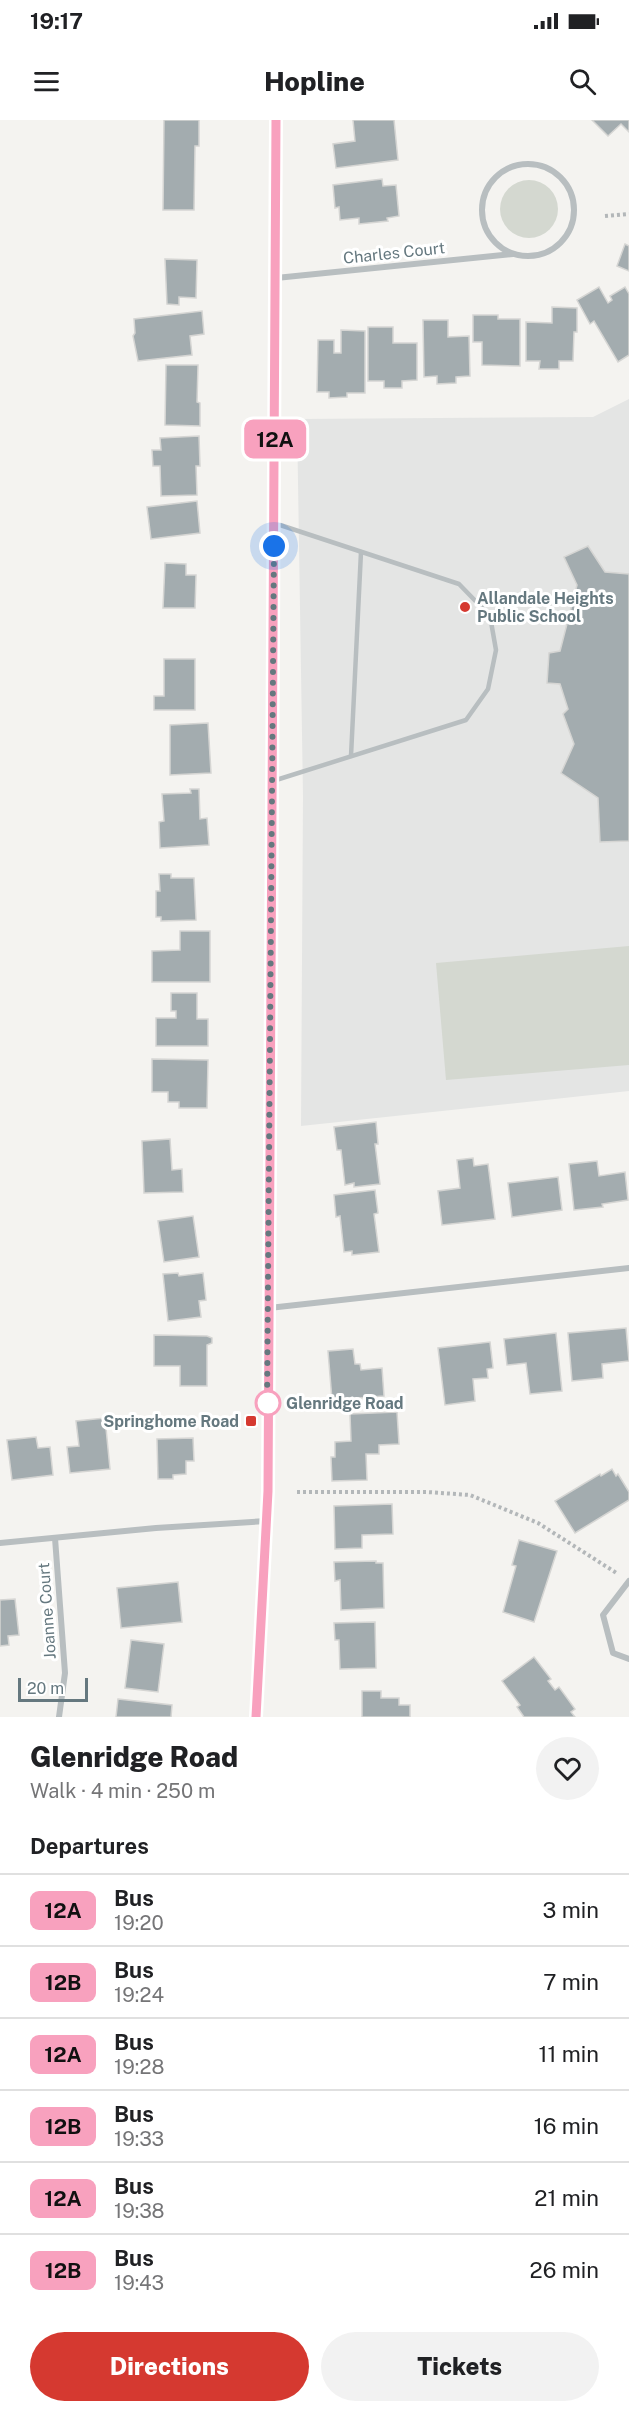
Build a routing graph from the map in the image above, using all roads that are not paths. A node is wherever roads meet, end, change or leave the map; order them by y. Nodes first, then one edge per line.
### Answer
1 (276, 120) edge
2 (514, 254) junction
3 (276, 278) junction
4 (274, 523) junction
5 (361, 552) junction
6 (351, 756) junction
7 (273, 781) junction
8 (629, 1268) edge
9 (268, 1308) junction
10 (266, 1521) junction
11 (56, 1538) junction
12 (0, 1543) edge
13 (629, 1581) edge
14 (629, 1659) edge
15 (58, 1717) edge
16 (256, 1717) edge

1 - 3 street
2 - 2 street, Charles Court
2 - 3 street, Charles Court
3 - 4 street
4 - 5 lane
4 - 7 street
5 - 6 lane
5 - 6 lane
6 - 7 lane
7 - 9 street
8 - 9 street
9 - 10 street
10 - 11 street
10 - 16 street
11 - 12 street
11 - 15 street, Joanne Court
13 - 14 street

